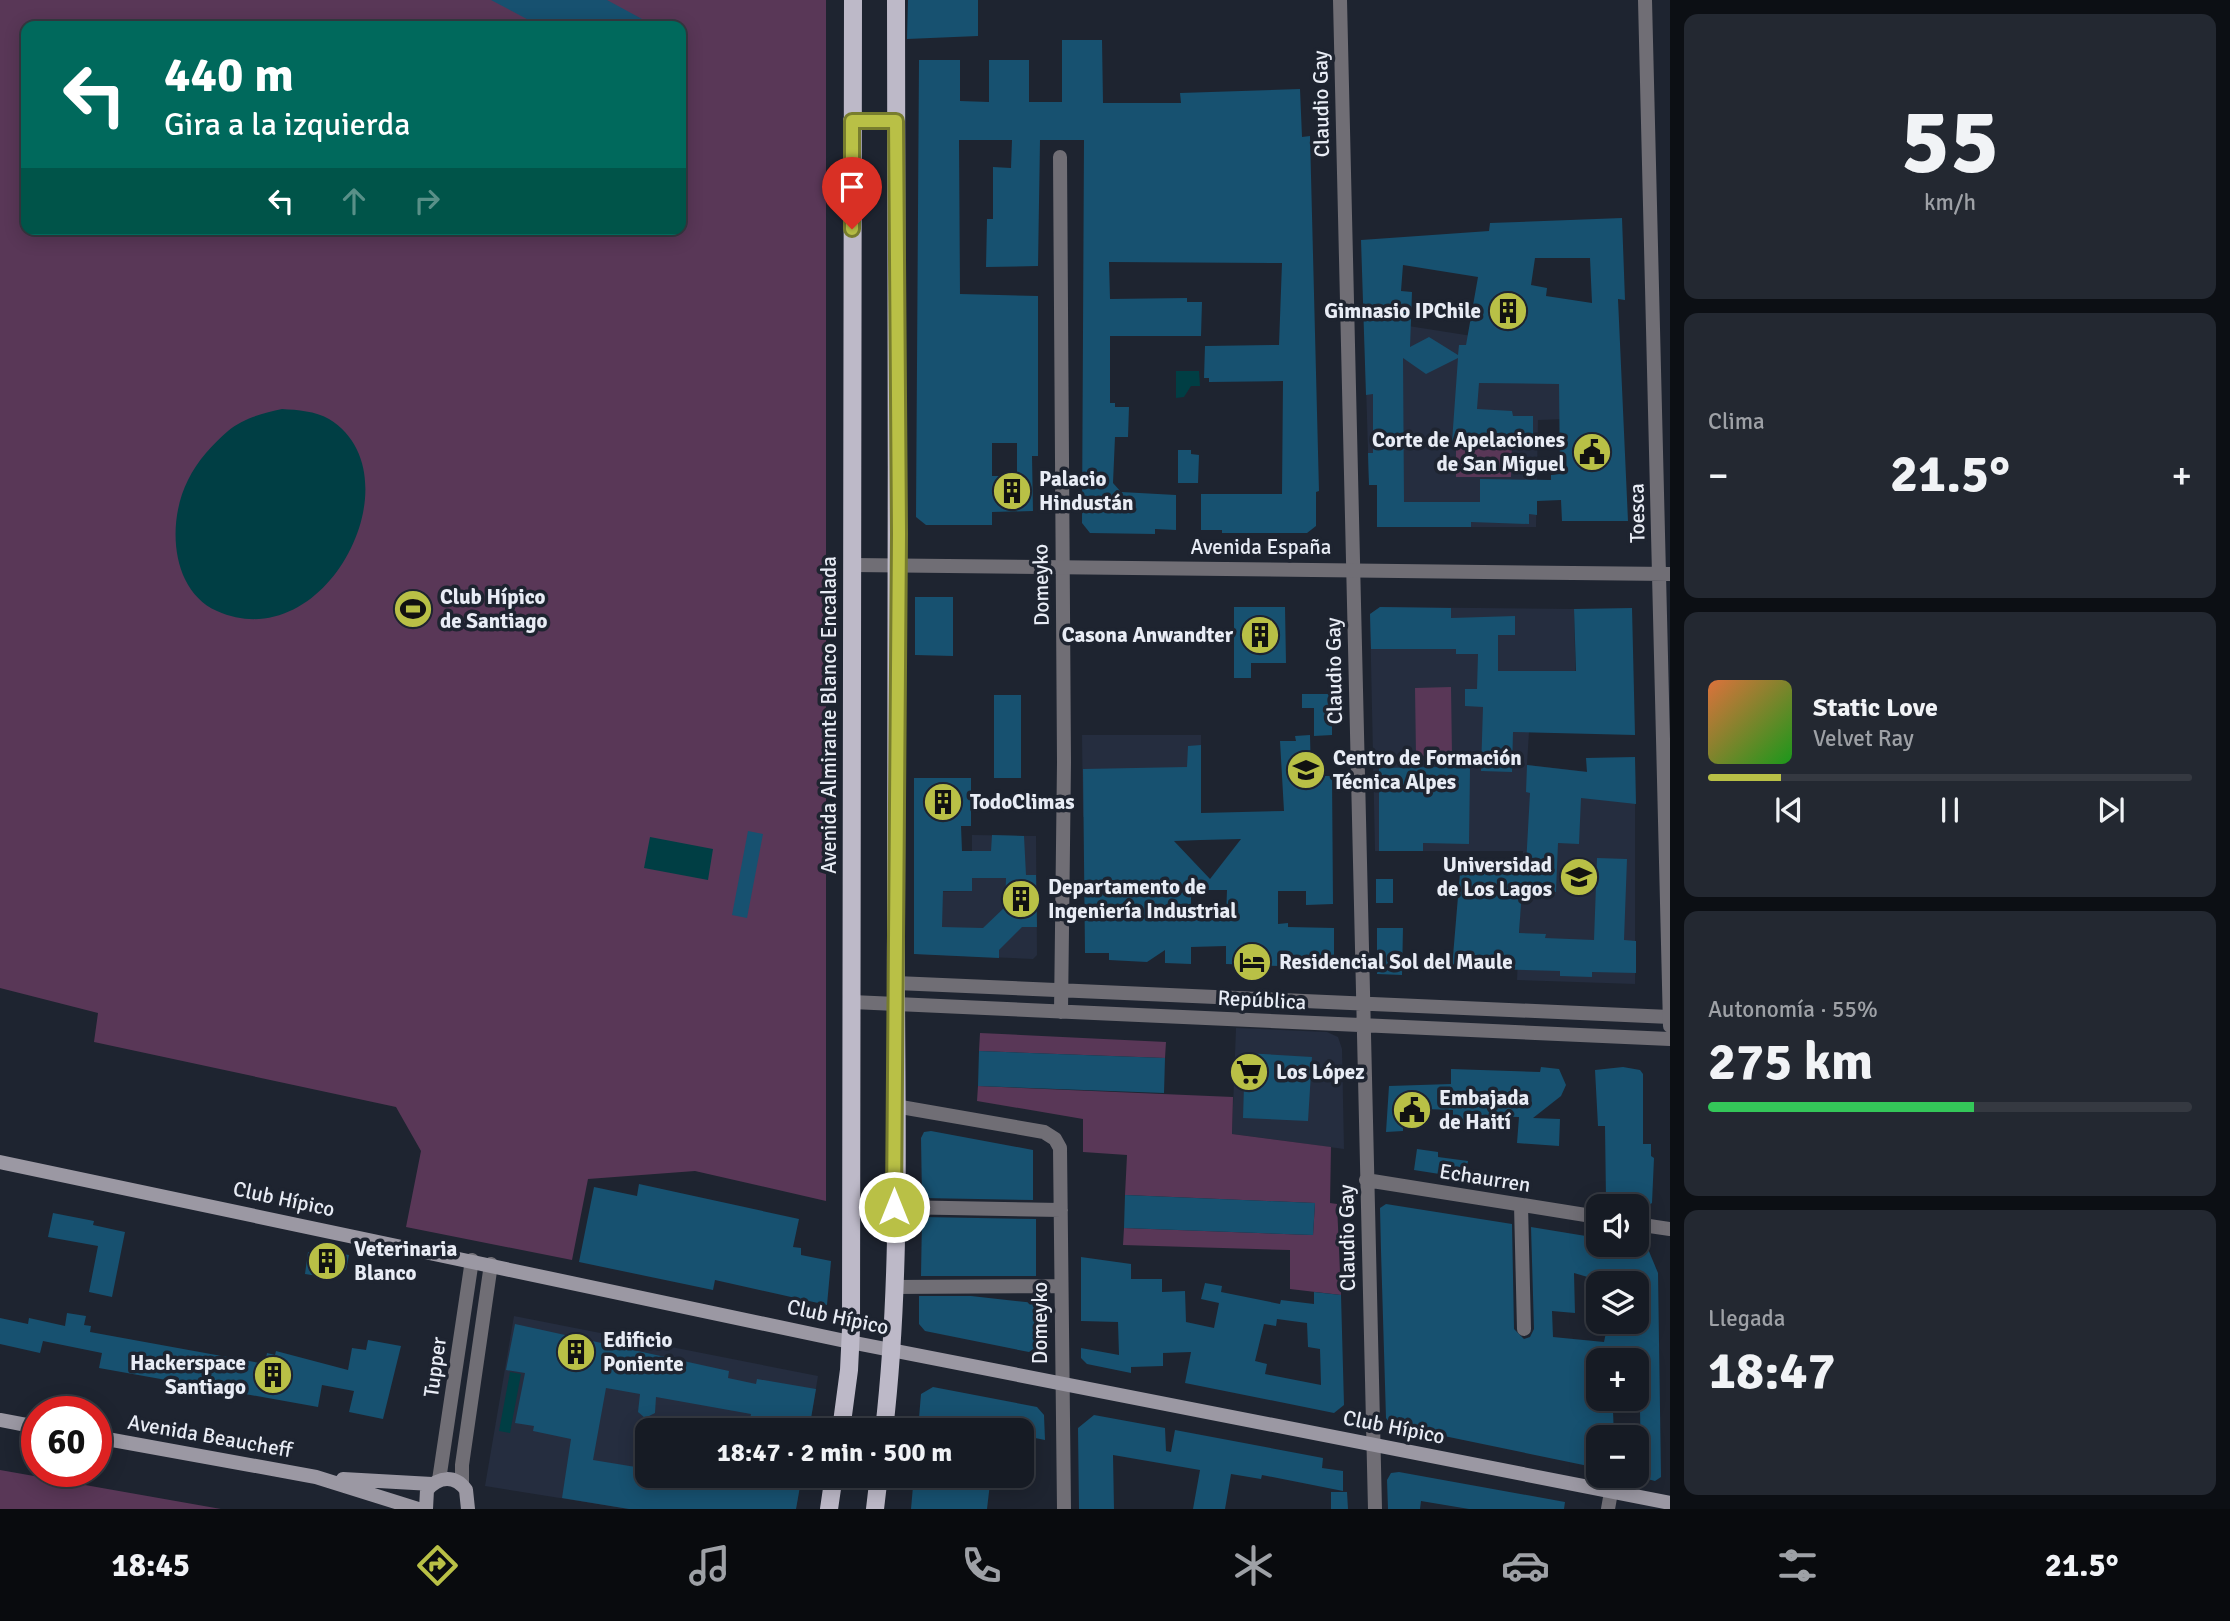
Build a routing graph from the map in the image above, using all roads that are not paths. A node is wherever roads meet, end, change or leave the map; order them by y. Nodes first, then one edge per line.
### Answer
1 (853, 0) edge
2 (896, 0) edge
3 (1340, 0) edge
4 (1645, 0) edge
5 (852, 121) junction
6 (896, 121) junction
7 (1060, 157) dead end
8 (853, 565) junction
9 (899, 566) junction
10 (1061, 566) junction
11 (1352, 569) junction
12 (1665, 574) edge
13 (896, 983) junction
14 (1061, 990) junction
15 (852, 1002) junction
16 (1362, 1003) junction
17 (896, 1004) junction
18 (1061, 1012) junction
19 (1670, 1020) edge
20 (1363, 1025) junction
21 (1670, 1039) edge
22 (895, 1105) junction
23 (0, 1162) edge
24 (1366, 1180) junction
25 (1521, 1205) junction
26 (894, 1207) junction
27 (1062, 1210) junction
28 (1586, 1215) edge
29 (1649, 1226) edge
30 (1670, 1229) edge
31 (472, 1260) junction
32 (491, 1264) junction
33 (1061, 1286) junction
34 (893, 1287) junction
35 (1524, 1329) dead end
36 (850, 1342) junction
37 (892, 1350) junction
38 (1062, 1383) junction
39 (842, 1418) edge
40 (885, 1418) edge
41 (0, 1420) edge
42 (21, 1424) edge
43 (112, 1440) edge
44 (1373, 1444) junction
45 (316, 1477) junction
46 (435, 1482) junction
47 (462, 1485) junction
48 (832, 1488) edge
49 (877, 1488) edge
50 (1611, 1492) junction
51 (1670, 1503) edge
52 (418, 1509) edge
53 (426, 1509) edge
54 (468, 1509) edge
55 (829, 1509) edge
56 (875, 1509) edge
57 (1064, 1509) edge
58 (1375, 1509) edge
59 (1608, 1509) edge

1 - 5 main road, Avenida Almirante Blanco Encalada
2 - 6 main road
3 - 11 street, Claudio Gay
4 - 12 street, Toesca
5 - 6 main road
5 - 8 main road, Avenida Almirante Blanco Encalada
6 - 9 main road
7 - 10 street, Domeyko
8 - 9 street, Avenida España
8 - 15 main road, Avenida Almirante Blanco Encalada
9 - 10 street, Avenida España
9 - 13 main road
10 - 11 street, Avenida España
10 - 14 street, Domeyko
11 - 12 street, Avenida España
11 - 16 street, Claudio Gay
12 - 19 street, Toesca
13 - 14 street, República
13 - 17 main road
14 - 16 street, República
14 - 18 street, Domeyko
15 - 17 street, República
15 - 36 main road, Avenida Almirante Blanco Encalada
16 - 19 street, República
16 - 20 street, Claudio Gay
17 - 18 street, República
17 - 22 main road
18 - 20 street, República
20 - 21 street, República
20 - 24 street, Claudio Gay
22 - 26 main road
22 - 27 street, Domeyko
23 - 31 main road, Club Hípico
24 - 25 street, Echaurren
24 - 44 street, Claudio Gay
25 - 28 street, Echaurren
25 - 35 street
26 - 27 street
26 - 34 main road
27 - 33 street, Domeyko
29 - 30 street
31 - 32 main road, Club Hípico
31 - 46 street, Tupper
32 - 36 main road, Club Hípico
32 - 47 street, Tupper
33 - 34 street
33 - 38 street, Domeyko
34 - 37 main road
36 - 37 main road, Club Hípico
36 - 39 main road, Avenida Almirante Blanco Encalada
37 - 38 main road, Club Hípico
37 - 40 main road
38 - 44 main road, Club Hípico
38 - 57 street, Domeyko
41 - 42 main road
43 - 45 main road, Avenida Beaucheff
44 - 50 main road, Club Hípico
44 - 58 street, Claudio Gay
45 - 46 main road, Avenida Beaucheff
45 - 52 main road, Avenida Beaucheff
46 - 47 main road, Avenida Beaucheff
46 - 53 main road
47 - 54 main road
48 - 55 main road
49 - 56 main road
50 - 51 main road, Club Hípico
50 - 59 street

